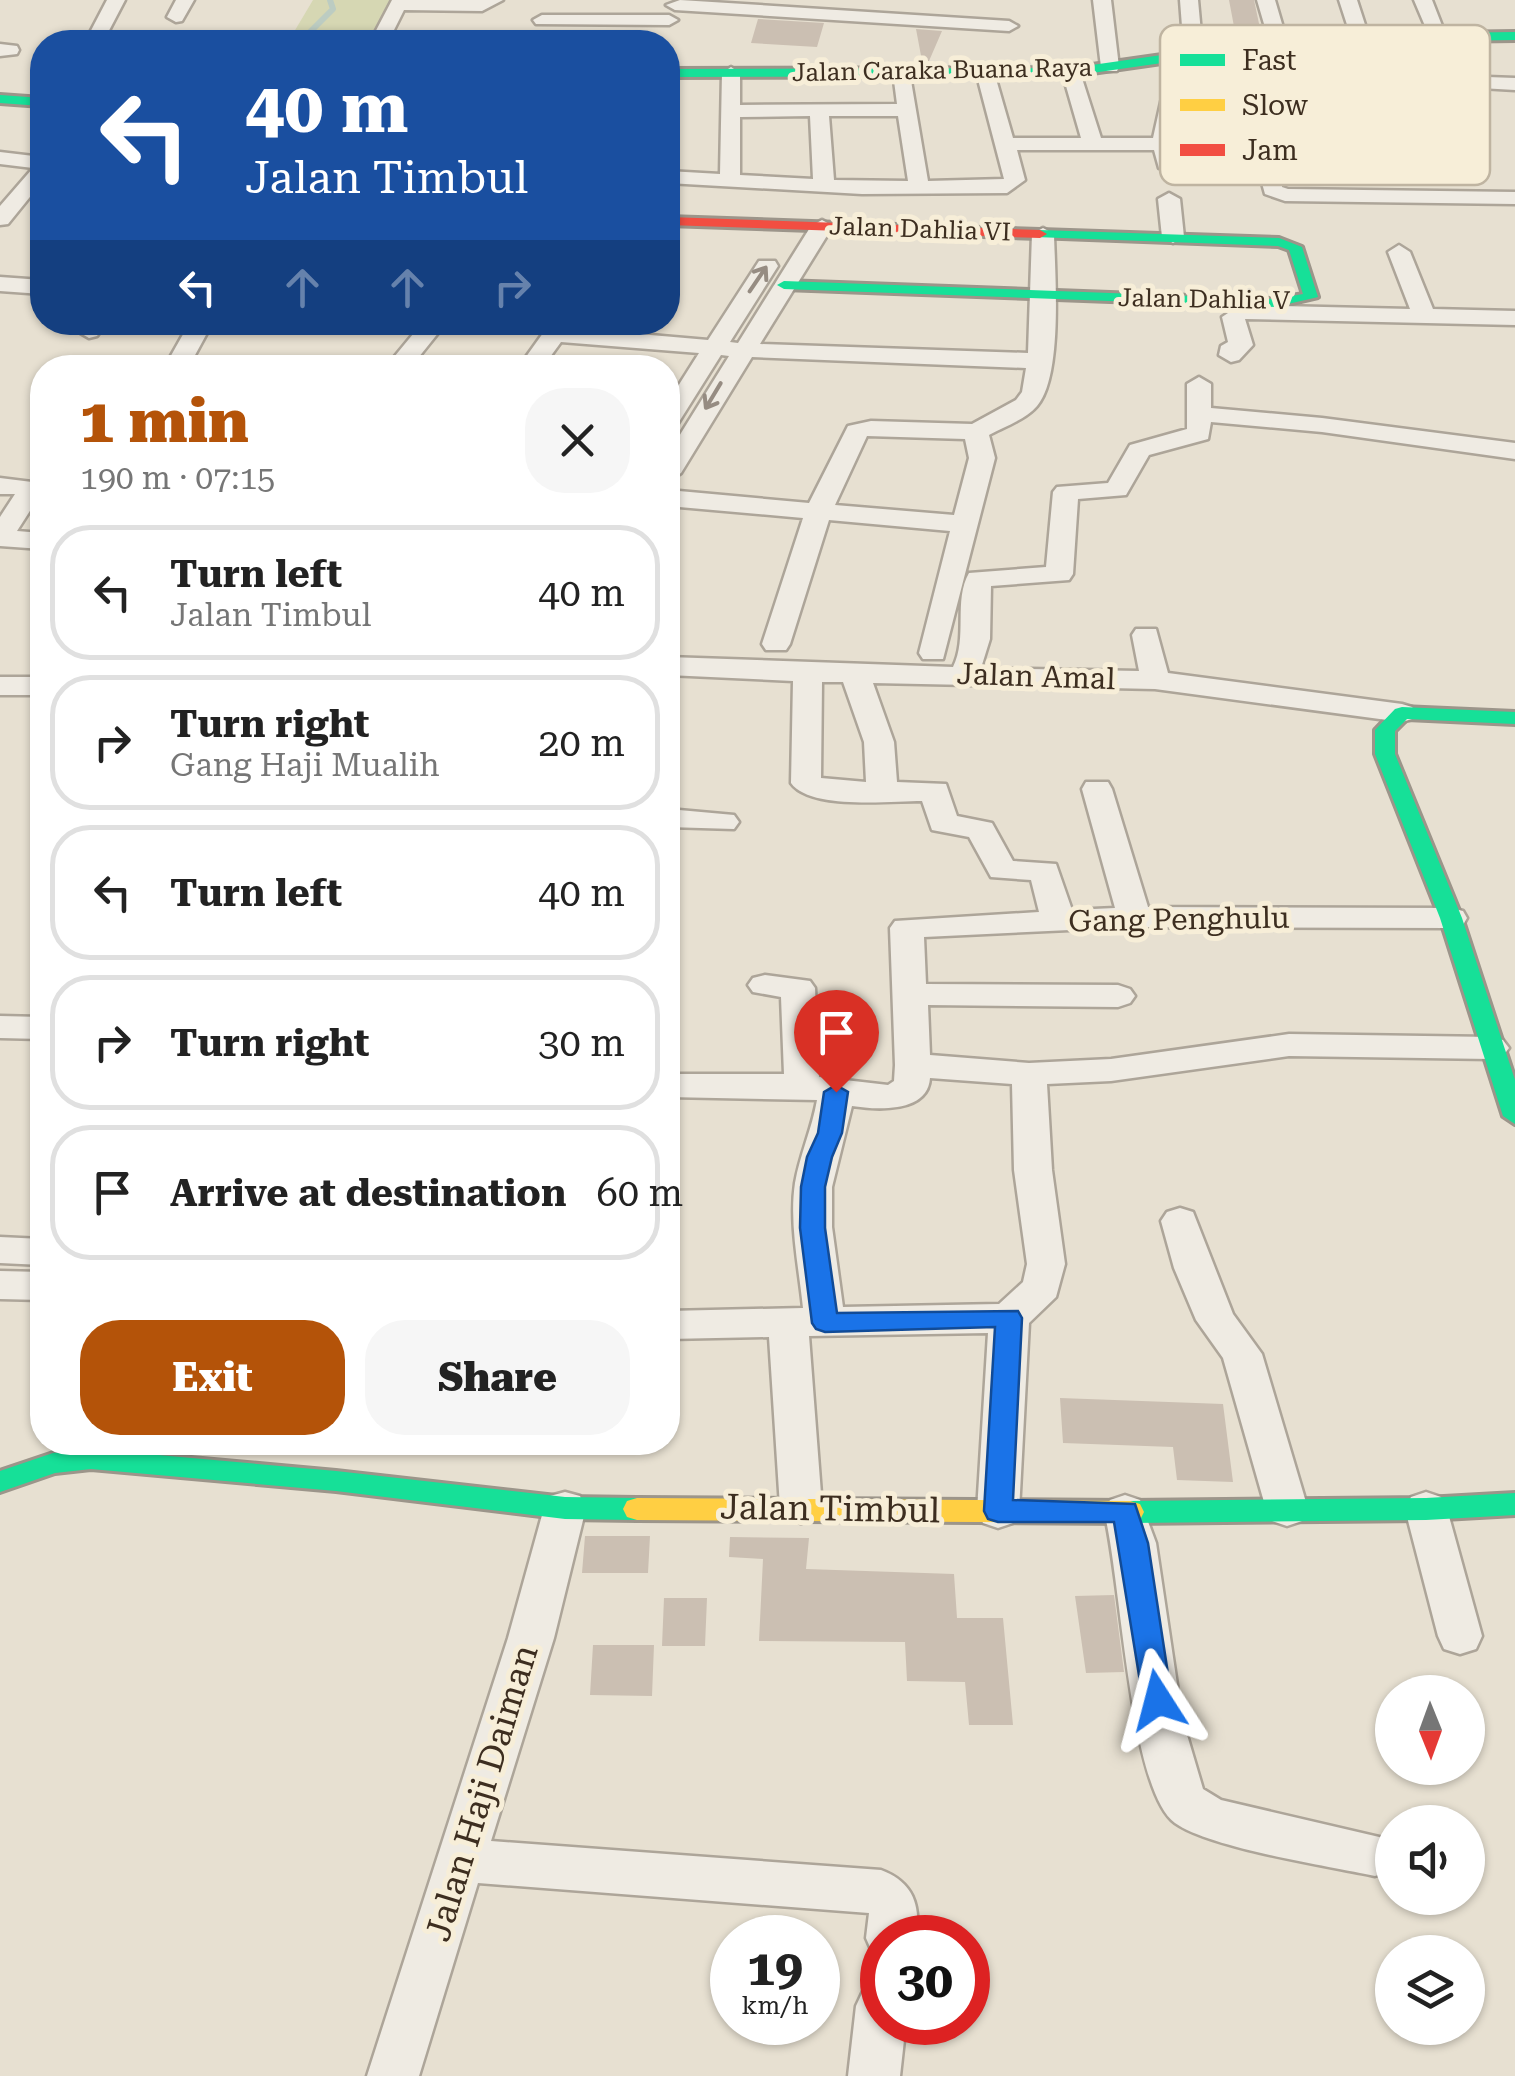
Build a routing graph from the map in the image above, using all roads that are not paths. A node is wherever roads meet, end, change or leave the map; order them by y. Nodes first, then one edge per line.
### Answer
1 (116, 0) edge
2 (494, 0) edge
3 (883, 0) edge
4 (1102, 0) edge
5 (1189, 0) edge
6 (1266, 0) edge
7 (1348, 0) edge
8 (1423, 0) edge
9 (400, 2) edge
10 (675, 8) edge
11 (871, 18) junction
12 (542, 20) dead end
13 (1188, 25) edge
14 (1273, 25) edge
15 (1356, 25) edge
16 (1433, 25) edge
17 (1009, 26) dead end
18 (100, 30) edge
19 (385, 30) edge
20 (1160, 60) edge
21 (1110, 68) junction
22 (902, 72) junction
23 (985, 72) junction
24 (1071, 72) junction
25 (680, 73) edge
26 (731, 73) junction
27 (1490, 77) edge
28 (1490, 83) edge
29 (1494, 83) junction
30 (1515, 84) edge
31 (0, 99) edge
32 (30, 101) edge
33 (819, 110) junction
34 (907, 110) junction
35 (730, 112) junction
36 (1093, 143) junction
37 (1002, 144) junction
38 (0, 158) edge
39 (30, 164) edge
40 (1160, 169) edge
41 (680, 178) edge
42 (30, 181) edge
43 (730, 181) junction
44 (1167, 185) edge
45 (1272, 185) edge
46 (824, 186) junction
47 (919, 189) junction
48 (1515, 198) edge
49 (0, 219) edge
50 (1480, 219) dead end
51 (1515, 220) edge
52 (680, 221) edge
53 (795, 224) junction
54 (822, 226) junction
55 (1043, 234) junction
56 (1173, 238) junction
57 (1295, 248) joint
58 (1399, 252) dead end
59 (0, 284) edge
60 (784, 284) junction
61 (30, 286) edge
62 (1044, 295) junction
63 (1424, 315) junction
64 (1515, 318) edge
65 (1482, 332) dead end
66 (1515, 332) edge
67 (425, 335) edge
68 (616, 335) edge
69 (713, 347) junction
70 (741, 350) junction
71 (409, 355) edge
72 (1230, 355) dead end
73 (1039, 361) junction
74 (1199, 384) dead end
75 (680, 401) edge
76 (1199, 414) junction
77 (976, 432) junction
78 (1515, 452) edge
79 (680, 453) edge
80 (0, 486) edge
81 (680, 499) edge
82 (818, 512) junction
83 (963, 524) junction
84 (0, 537) edge
85 (30, 541) edge
86 (0, 557) edge
87 (30, 559) edge
88 (1146, 635) dead end
89 (776, 644) dead end
90 (933, 652) dead end
91 (680, 667) edge
92 (808, 673) junction
93 (964, 673) junction
94 (855, 674) junction
95 (1155, 680) junction
96 (0, 686) edge
97 (30, 686) edge
98 (1402, 713) junction
99 (1515, 718) edge
100 (1097, 789) dead end
101 (882, 792) junction
102 (680, 819) edge
103 (722, 822) dead end
104 (1134, 917) junction
105 (1451, 918) junction
106 (1058, 920) junction
107 (766, 985) dead end
108 (908, 994) junction
109 (1118, 996) dead end
110 (0, 1027) edge
111 (30, 1028) edge
112 (913, 1065) junction
113 (1503, 1070) edge
114 (1029, 1074) junction
115 (680, 1085) edge
116 (819, 1089) junction
117 (1515, 1116) edge
118 (1180, 1221) dead end
119 (0, 1250) edge
120 (30, 1251) edge
121 (0, 1284) edge
122 (30, 1285) edge
123 (1009, 1318) junction
124 (807, 1323) junction
125 (680, 1326) edge
126 (0, 1482) edge
127 (1515, 1504) edge
128 (802, 1507) junction
129 (566, 1508) junction
130 (1287, 1509) junction
131 (1426, 1509) junction
132 (998, 1511) junction
133 (1125, 1512) junction
134 (1460, 1636) dead end
135 (1375, 1854) dead end
136 (463, 1860) junction
137 (892, 1915) edge
138 (878, 2045) edge
139 (393, 2076) edge
140 (874, 2076) edge

1 - 18 street
2 - 9 street
3 - 11 street
4 - 21 street
5 - 13 street
6 - 14 street
7 - 15 street
8 - 16 street
9 - 19 street
10 - 11 street
10 - 12 street
11 - 17 street
20 - 21 street, Jalan Caraka Buana Raya
21 - 24 street, Jalan Caraka Buana Raya
22 - 23 street, Jalan Caraka Buana Raya
22 - 26 street, Jalan Caraka Buana Raya
22 - 34 street
23 - 24 street, Jalan Caraka Buana Raya
23 - 37 street
24 - 36 street
25 - 26 street, Jalan Caraka Buana Raya
26 - 35 street
27 - 29 street
28 - 29 street
29 - 30 street
31 - 32 street
33 - 34 street
33 - 35 street
33 - 46 street
34 - 47 street
35 - 43 street
36 - 37 street
36 - 40 street
37 - 47 street
38 - 39 street
41 - 43 street
42 - 49 street
43 - 46 street
44 - 56 street
45 - 48 street
46 - 47 street
50 - 51 street
52 - 53 street, Jalan Dahlia VI
53 - 54 street, Jalan Dahlia VI
69 -> 53 street
54 - 55 street, Jalan Dahlia VI
54 - 60 street
55 - 56 street, Jalan Dahlia VI
55 - 62 street
56 - 57 street, Jalan Dahlia VI
57 - 62 street, Jalan Dahlia V
58 - 63 street
59 - 61 street
60 - 62 street
60 - 70 street
62 - 73 street
63 - 64 street
63 - 72 street
65 - 66 street
67 - 71 street
68 - 69 street
69 - 70 street
69 - 75 street
70 - 73 street
70 -> 79 street
73 - 77 street
74 - 76 street
76 - 78 street
76 - 93 street
77 - 82 street
77 - 83 street
80 - 84 street
81 - 82 street
82 - 83 street
82 - 89 street
83 - 90 street
84 - 85 street
86 - 87 street
88 - 95 street
91 - 92 street, Jalan Amal
92 - 94 street, Jalan Amal
92 - 101 street
93 - 94 street, Jalan Amal
93 - 95 street, Jalan Amal
94 - 101 street
95 - 98 street, Jalan Amal
96 - 97 street
98 - 99 street
98 - 105 street
100 - 104 street
101 - 106 street
102 - 103 street
104 - 105 street, Gang Penghulu
104 - 106 street, Gang Penghulu
105 - 113 street
106 - 108 street, Gang Penghulu
107 - 116 street
108 - 109 street
108 - 112 street
110 - 111 street
112 - 114 street
112 - 116 street
113 - 114 street
113 - 117 street
114 - 123 street
115 - 116 street
116 - 124 street
118 - 130 street
119 - 120 street
121 - 122 street
123 - 124 street
123 - 132 street
124 - 125 street
124 - 128 street
126 - 129 street, Jalan Timbul
127 - 131 street, Jalan Timbul
128 - 129 street, Jalan Timbul
128 - 132 street, Jalan Timbul
129 - 136 street, Jalan Haji Daiman
130 - 131 street, Jalan Timbul
130 - 133 street, Jalan Timbul
131 - 134 street
132 - 133 street, Jalan Timbul
133 - 135 street
136 - 137 street
136 - 139 street, Jalan Haji Daiman
138 - 140 street

